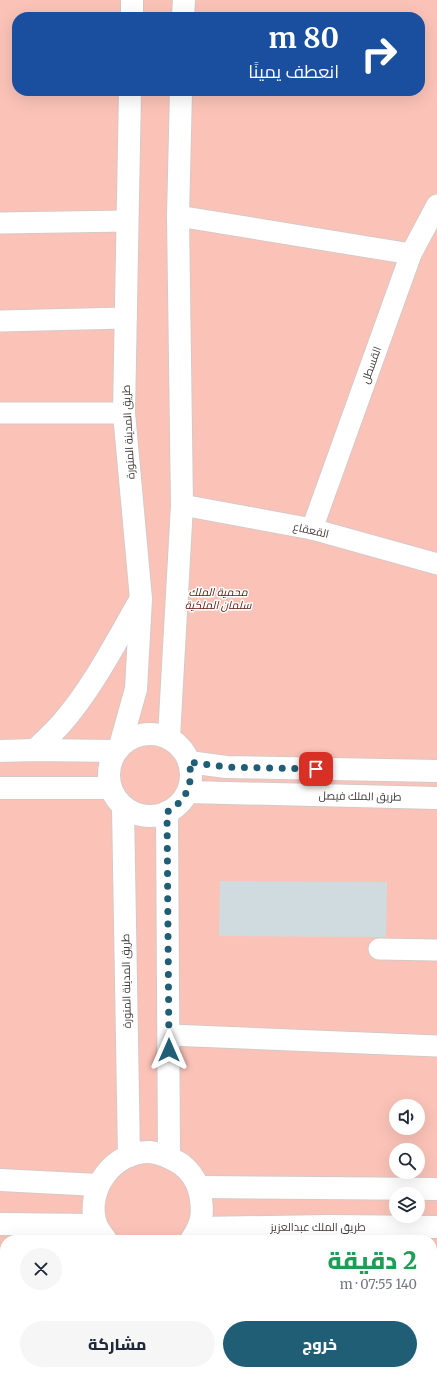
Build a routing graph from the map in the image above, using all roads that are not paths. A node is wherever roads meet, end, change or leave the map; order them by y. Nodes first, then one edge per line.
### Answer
1 (132, 0) edge
2 (184, 0) edge
3 (132, 12) edge
4 (183, 12) edge
5 (130, 96) edge
6 (181, 96) edge
7 (437, 205) edge
8 (178, 216) junction
9 (127, 221) junction
10 (0, 223) edge
11 (411, 254) junction
12 (126, 318) junction
13 (0, 321) edge
14 (0, 413) edge
15 (124, 413) junction
16 (182, 505) junction
17 (312, 529) junction
18 (437, 564) edge
19 (141, 599) junction
20 (169, 737) junction
21 (118, 748) junction
22 (35, 750) junction
23 (0, 751) edge
24 (189, 762) junction
25 (437, 771) edge
26 (0, 788) edge
27 (110, 788) junction
28 (188, 792) junction
29 (437, 798) edge
30 (123, 807) junction
31 (167, 812) junction
32 (378, 949) dead end
33 (437, 950) edge
34 (169, 1035) junction
35 (437, 1046) edge
36 (129, 1156) junction
37 (169, 1156) junction
38 (0, 1180) edge
39 (98, 1185) junction
40 (199, 1187) junction
41 (437, 1189) edge
42 (0, 1224) edge
43 (437, 1227) edge
44 (101, 1233) edge
45 (328, 1233) edge
46 (195, 1234) edge

1 - 3 main road
2 - 4 main road
5 - 9 main road, طريق المدينة المنورة
6 - 8 main road
7 - 11 street, القسطل
8 - 11 street
8 - 16 main road
9 - 10 street
9 - 12 main road, طريق المدينة المنورة
11 - 17 street, القسطل
12 - 13 street
12 - 15 main road, طريق المدينة المنورة
14 - 15 street
15 - 19 main road, طريق المدينة المنورة
16 - 17 street, القعقاع
16 - 20 main road
17 - 18 street, القعقاع
19 - 21 main road, طريق المدينة المنورة
19 - 22 main road
20 - 21 main road
20 - 24 main road
21 - 22 main road
21 - 27 main road
22 - 23 main road
24 - 25 main road
24 - 28 main road
26 - 27 main road
27 - 30 main road
28 - 29 main road, طريق الملك فيصل
28 - 31 main road
30 - 31 main road
30 - 36 main road, طريق المدينة المنورة
31 - 34 main road
32 - 33 street
34 - 35 street
34 - 37 main road
36 - 37 main road
36 - 39 main road
37 - 40 main road
38 - 39 main road
39 - 44 main road
40 - 41 main road
40 - 46 main road
42 - 44 main road
43 - 45 main road, طريق الملك عبدالعزيز
45 - 46 main road, طريق الملك عبدالعزيز

